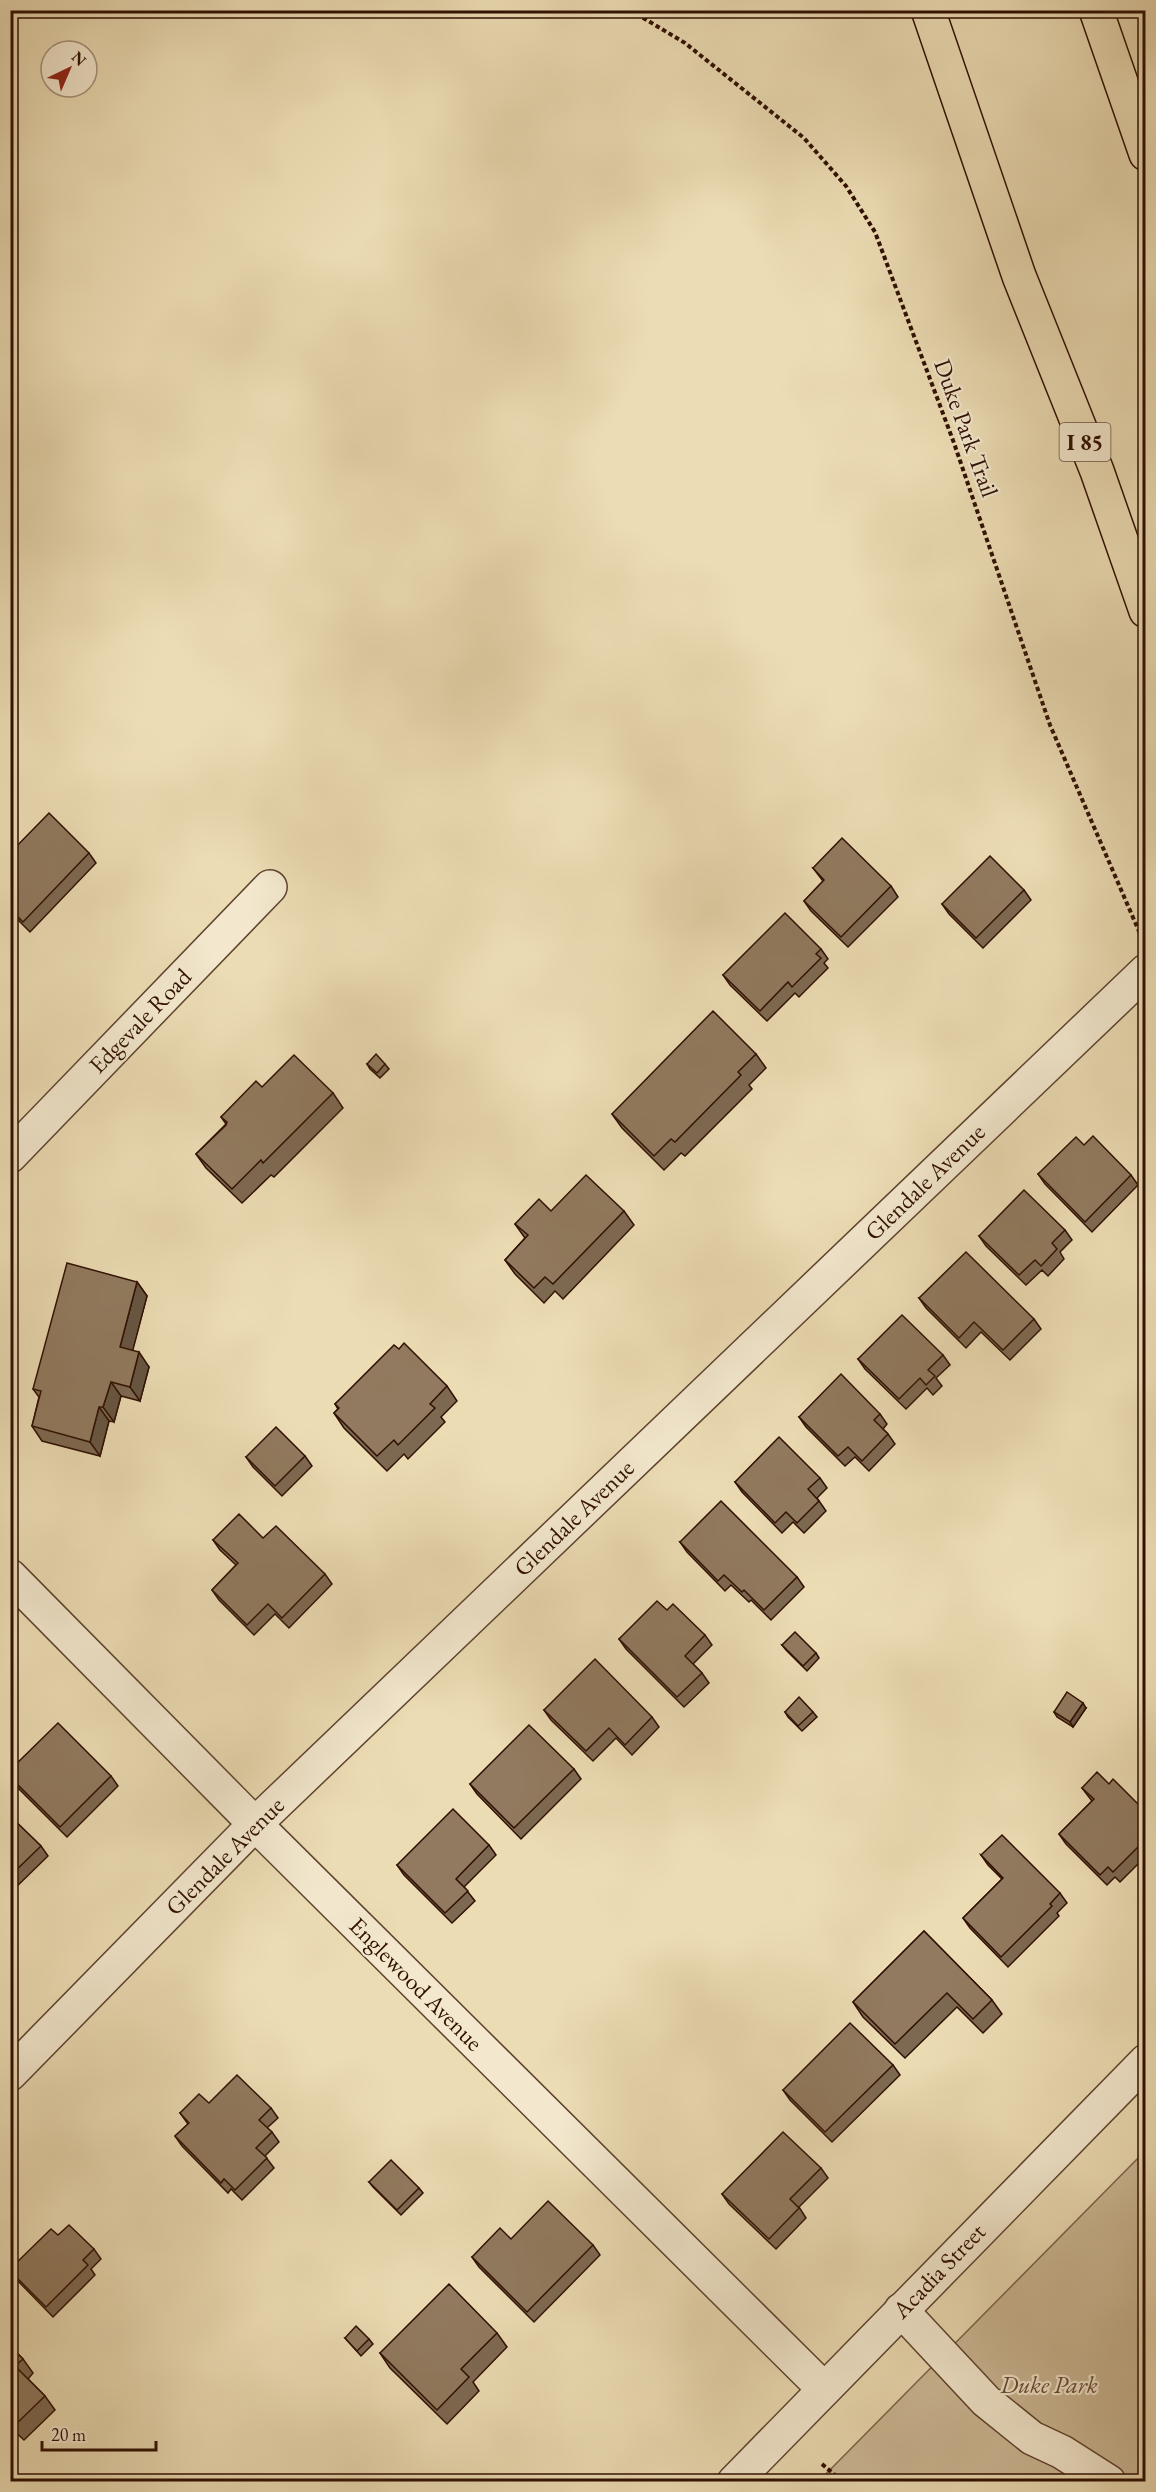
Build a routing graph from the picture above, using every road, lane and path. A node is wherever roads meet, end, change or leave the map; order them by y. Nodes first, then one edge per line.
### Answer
1 (630, 10) edge
2 (928, 10) edge
3 (1096, 10) edge
4 (1146, 154) edge
5 (1146, 611) edge
6 (270, 887) dead end
7 (1146, 947) edge
8 (1146, 971) edge
9 (10, 1156) edge
10 (10, 1576) edge
11 (255, 1824) junction
12 (1146, 2061) edge
13 (10, 2074) edge
14 (901, 2310) junction
15 (824, 2389) junction
16 (822, 2464) dead end
17 (734, 2481) edge
18 (843, 2481) edge
19 (1108, 2481) edge

1 - 7 path, Duke Park Trail
2 - 5 highway, I 85
3 - 4 highway
6 - 9 street, Edgevale Road
8 - 11 street, Glendale Avenue
10 - 11 street, Englewood Avenue
11 - 13 street, Glendale Avenue
11 - 15 street, Englewood Avenue
12 - 14 street, Acadia Street
14 - 15 street, Acadia Street
14 - 19 street
15 - 17 street, Acadia Street
16 - 18 path

